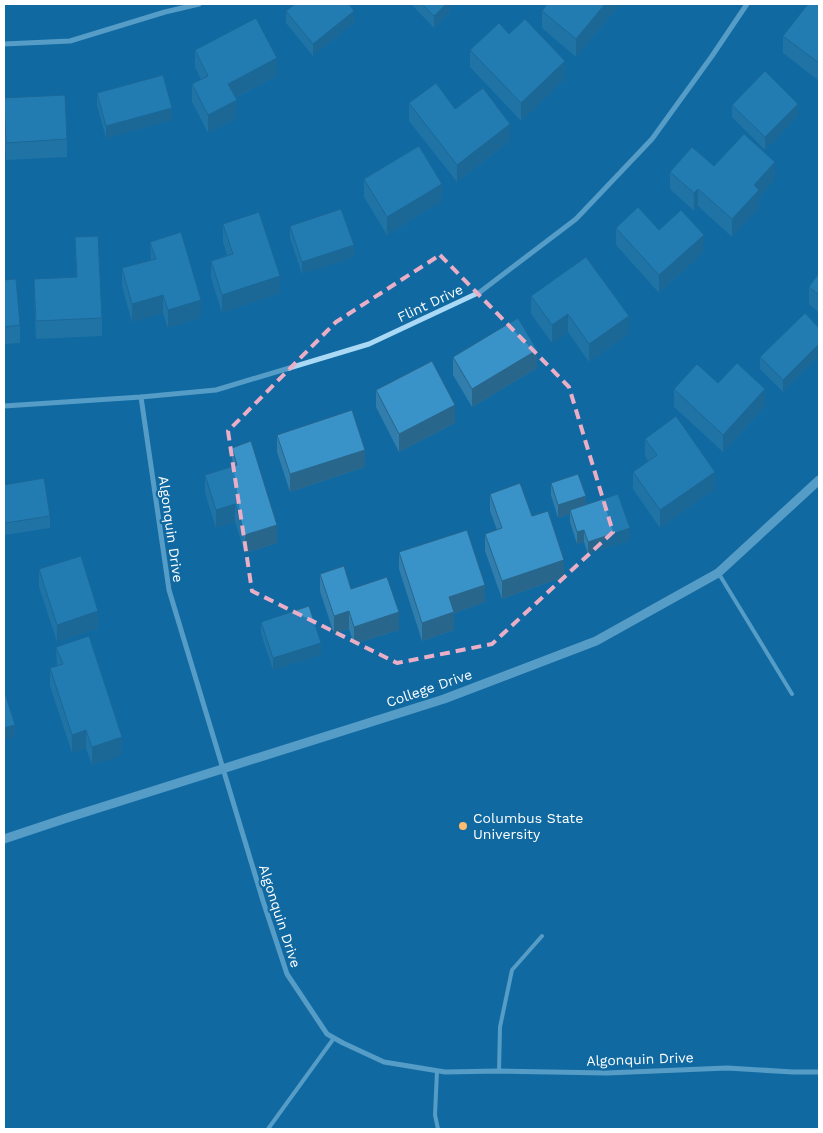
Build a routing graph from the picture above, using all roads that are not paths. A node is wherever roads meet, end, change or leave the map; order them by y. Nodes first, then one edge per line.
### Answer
1 (199, 4) edge
2 (747, 4) edge
3 (4, 44) edge
4 (141, 397) junction
5 (4, 406) edge
6 (819, 480) edge
7 (718, 573) junction
8 (792, 694) dead end
9 (223, 768) junction
10 (4, 839) edge
11 (542, 936) dead end
12 (334, 1038) junction
13 (437, 1071) junction
14 (499, 1071) junction
15 (819, 1072) edge
16 (268, 1129) edge
17 (438, 1129) edge

1 - 3 street
2 - 4 street, Flint Drive
4 - 5 street, Flint Drive
4 - 9 street, Algonquin Drive
6 - 7 street, College Drive
7 - 8 lane
7 - 9 street, College Drive
9 - 10 street, College Drive
9 - 12 street, Algonquin Drive
11 - 14 lane
12 - 13 street, Algonquin Drive
12 - 16 lane
13 - 14 street, Algonquin Drive
13 - 17 lane
14 - 15 street, Algonquin Drive

